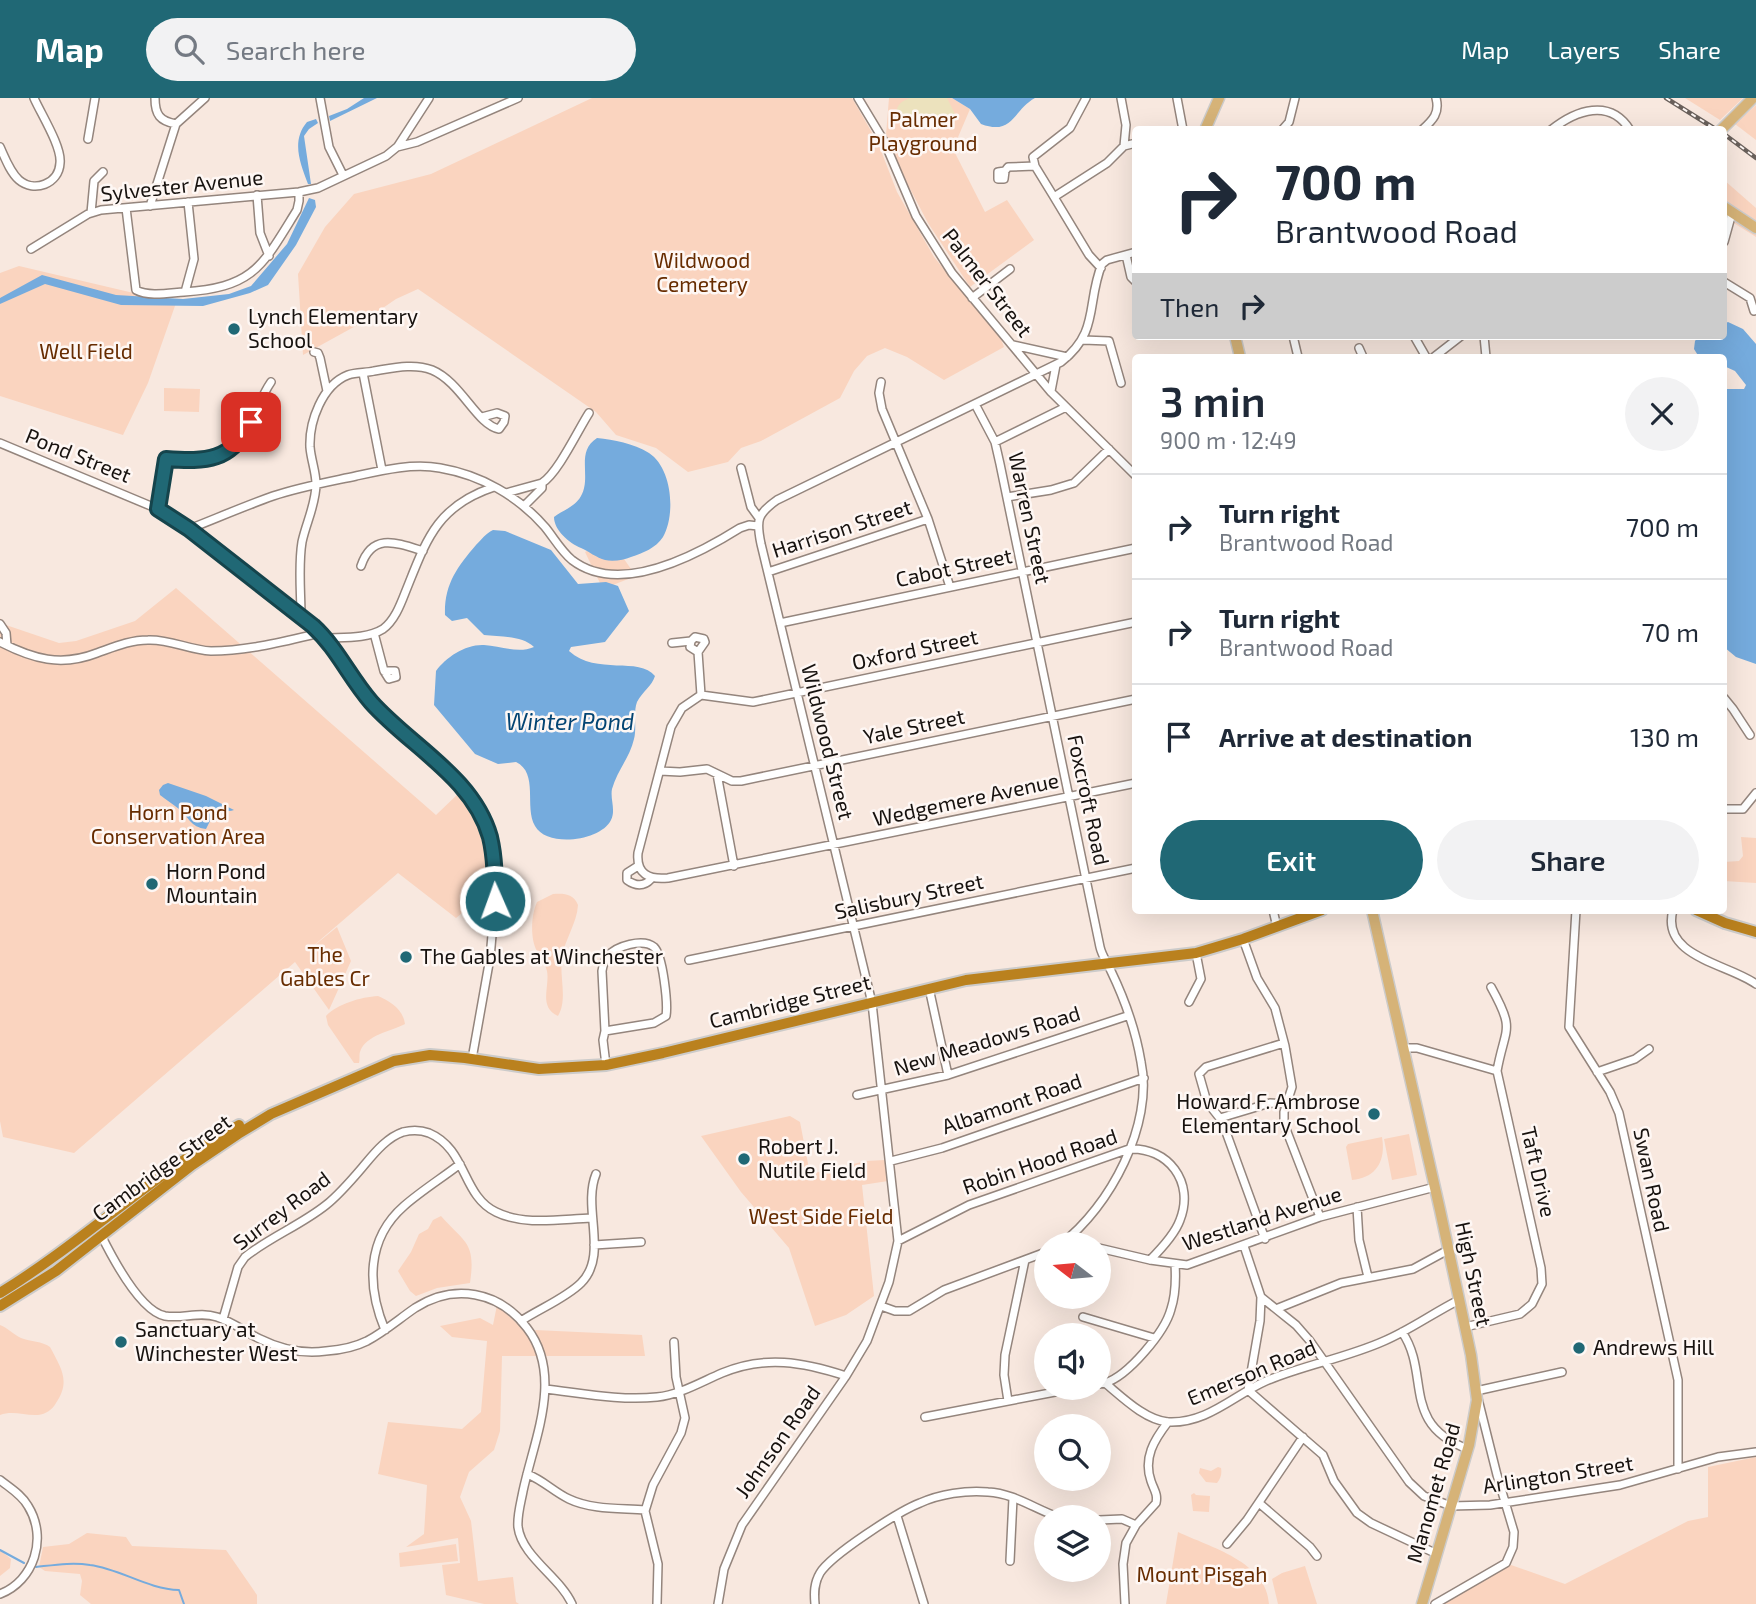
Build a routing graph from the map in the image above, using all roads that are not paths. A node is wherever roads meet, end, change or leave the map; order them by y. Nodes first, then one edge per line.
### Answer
1 (34, 98) edge
2 (95, 98) edge
3 (155, 98) edge
4 (205, 98) edge
5 (320, 98) edge
6 (429, 98) edge
7 (518, 98) edge
8 (858, 98) edge
9 (1086, 98) edge
10 (1121, 98) edge
11 (1177, 98) edge
12 (1219, 98) edge
13 (1295, 98) edge
14 (1753, 98) edge
15 (1438, 99) edge
16 (176, 124) junction
17 (1182, 126) edge
18 (1207, 126) edge
19 (1285, 126) edge
20 (1426, 126) edge
21 (1556, 126) edge
22 (1627, 126) edge
23 (1725, 126) edge
24 (88, 139) dead end
25 (1132, 144) edge
26 (397, 146) junction
27 (1124, 146) junction
28 (0, 147) edge
29 (1034, 162) junction
30 (1005, 171) dead end
31 (103, 172) dead end
32 (343, 175) junction
33 (299, 192) junction
34 (257, 195) junction
35 (1054, 197) junction
36 (188, 202) junction
37 (150, 206) junction
38 (126, 208) junction
39 (1728, 210) edge
40 (92, 213) junction
41 (1756, 228) edge
42 (31, 249) dead end
43 (1132, 253) edge
44 (1126, 255) junction
45 (269, 256) junction
46 (1101, 268) junction
47 (1010, 269) dead end
48 (1132, 277) edge
49 (1727, 284) edge
50 (185, 292) junction
51 (972, 298) junction
52 (1754, 311) dead end
53 (1083, 340) junction
54 (1456, 340) edge
55 (1012, 345) junction
56 (1359, 348) dead end
57 (314, 352) dead end
58 (1362, 354) edge
59 (1438, 354) edge
60 (1067, 357) junction
61 (1056, 365) junction
62 (363, 373) junction
63 (1037, 375) junction
64 (271, 382) dead end
65 (881, 382) dead end
66 (1121, 383) dead end
67 (327, 391) junction
68 (1051, 392) junction
69 (975, 404) junction
70 (1066, 407) junction
71 (589, 413) dead end
72 (482, 417) dead end
73 (897, 442) junction
74 (995, 442) junction
75 (0, 443) edge
76 (1109, 449) junction
77 (741, 468) dead end
78 (382, 470) junction
79 (1132, 472) edge
80 (542, 483) junction
81 (316, 485) junction
82 (494, 487) junction
83 (506, 493) junction
84 (1007, 497) junction
85 (524, 506) junction
86 (158, 509) junction
87 (928, 519) junction
88 (758, 522) junction
89 (189, 529) junction
90 (1132, 549) edge
91 (423, 551) junction
92 (361, 566) dead end
93 (1022, 571) junction
94 (768, 572) junction
95 (950, 587) junction
96 (301, 617) junction
97 (780, 623) junction
98 (1132, 623) edge
99 (0, 624) edge
100 (374, 633) junction
101 (316, 634) dead end
102 (325, 638) junction
103 (691, 641) junction
104 (672, 643) dead end
105 (1037, 643) junction
106 (4, 644) edge
107 (698, 652) junction
108 (384, 671) dead end
109 (796, 692) junction
110 (701, 695) junction
111 (1132, 700) edge
112 (1727, 702) edge
113 (1053, 716) junction
114 (1750, 735) dead end
115 (815, 766) junction
116 (660, 771) junction
117 (718, 774) junction
118 (1132, 784) edge
119 (1756, 793) edge
120 (1068, 797) junction
121 (1727, 809) edge
122 (834, 845) junction
123 (734, 866) junction
124 (639, 868) junction
125 (1132, 869) edge
126 (1086, 878) junction
127 (651, 879) junction
128 (1274, 914) edge
129 (1311, 914) edge
130 (1373, 914) edge
131 (1576, 914) edge
132 (1673, 914) edge
133 (1707, 914) edge
134 (853, 926) junction
135 (1277, 927) junction
136 (1756, 932) edge
137 (1243, 939) junction
138 (1196, 953) junction
139 (689, 960) dead end
140 (1107, 964) junction
141 (1756, 984) edge
142 (1491, 987) dead end
143 (929, 988) junction
144 (1189, 1002) dead end
145 (872, 1003) junction
146 (1127, 1016) junction
147 (605, 1031) junction
148 (1284, 1043) junction
149 (1404, 1048) junction
150 (1649, 1049) dead end
151 (472, 1059) junction
152 (606, 1065) junction
153 (1497, 1071) junction
154 (1597, 1072) junction
155 (948, 1075) junction
156 (1144, 1077) junction
157 (882, 1090) junction
158 (857, 1095) dead end
159 (1287, 1104) junction
160 (1220, 1118) junction
161 (1129, 1149) junction
162 (891, 1161) junction
163 (460, 1164) junction
164 (596, 1174) dead end
165 (1435, 1187) junction
166 (141, 1198) junction
167 (1357, 1207) junction
168 (1320, 1217) junction
169 (591, 1218) junction
170 (1076, 1232) edge
171 (101, 1235) junction
172 (1265, 1239) junction
173 (898, 1241) junction
174 (641, 1242) dead end
175 (594, 1245) junction
176 (1244, 1246) junction
177 (108, 1250) junction
178 (1448, 1250) junction
179 (1111, 1251) edge
180 (77, 1256) junction
181 (1034, 1257) edge
182 (1025, 1260) junction
183 (1150, 1260) junction
184 (1175, 1264) junction
185 (1368, 1278) junction
186 (5, 1294) edge
187 (1261, 1297) junction
188 (1459, 1300) junction
189 (0, 1306) edge
190 (881, 1306) junction
191 (1276, 1309) junction
192 (1083, 1317) dead end
193 (223, 1319) junction
194 (521, 1321) junction
195 (1465, 1326) junction
196 (385, 1330) junction
197 (1402, 1332) junction
198 (1154, 1338) junction
199 (674, 1342) dead end
200 (1324, 1360) junction
201 (1562, 1372) dead end
202 (846, 1376) junction
203 (1111, 1379) edge
204 (545, 1389) junction
205 (1111, 1390) edge
206 (1248, 1390) junction
207 (679, 1391) junction
208 (1476, 1391) junction
209 (1034, 1396) edge
210 (1008, 1401) junction
211 (925, 1418) dead end
212 (1168, 1422) junction
213 (1303, 1437) junction
214 (1468, 1448) junction
215 (1756, 1452) edge
216 (1678, 1469) junction
217 (527, 1474) junction
218 (0, 1480) edge
219 (1013, 1498) junction
220 (1259, 1503) junction
221 (1505, 1503) junction
222 (1451, 1506) junction
223 (1034, 1507) edge
224 (645, 1510) junction
225 (897, 1516) junction
226 (1111, 1519) edge
227 (1136, 1525) junction
228 (1227, 1544) dead end
229 (1437, 1554) junction
230 (1317, 1556) dead end
231 (1010, 1561) dead end
232 (0, 1594) edge
233 (572, 1604) edge
234 (657, 1604) edge
235 (718, 1604) edge
236 (815, 1604) edge
237 (924, 1604) edge
238 (1125, 1604) edge
239 (1422, 1604) edge
240 (1435, 1604) edge

1 - 28 street
2 - 24 street
3 - 16 street
4 - 16 street
5 - 32 street
6 - 26 street
7 - 26 street
8 - 51 street, Palmer Street
9 - 29 street
10 - 27 street
11 - 17 street
12 - 18 main road
13 - 19 street
14 - 23 main road
15 - 20 street
16 - 37 street
21 - 22 street
25 - 27 street
26 - 32 street, Sylvester Avenue
27 - 35 street
29 - 30 street
29 - 35 street
31 - 40 street
32 - 33 street, Sylvester Avenue
33 - 34 street, Sylvester Avenue
33 - 45 street
34 - 36 street, Sylvester Avenue
34 - 45 street
35 - 46 street
36 - 37 street, Sylvester Avenue
36 - 50 street
37 - 38 street, Sylvester Avenue
38 - 40 street, Sylvester Avenue
38 - 50 street
39 - 41 main road
40 - 42 street, Sylvester Avenue
43 - 44 street
44 - 46 street
44 - 48 street
45 - 50 street
46 - 53 street
47 - 51 street
49 - 52 street
51 - 55 street, Palmer Street
53 - 60 street
53 - 66 street
54 - 59 street
55 - 60 street
55 - 63 street, Palmer Street
56 - 58 street
57 - 67 street
60 - 61 street
61 - 63 street
61 - 68 street
62 - 67 street
62 - 72 street
62 - 78 street
63 - 68 street, Palmer Street
63 - 69 street
64 - 86 street
65 - 73 street
67 - 81 street
68 - 70 street, Palmer Street
69 - 73 street
69 - 74 street, Warren Street
70 - 74 street
70 - 76 street, Palmer Street
71 - 80 street
73 - 87 street
73 - 88 street
74 - 84 street, Warren Street
75 - 86 street, Pond Street
76 - 79 street, Palmer Street
76 - 84 street
77 - 88 street, Wildwood Street
78 - 81 street
78 - 82 street
80 - 83 street
80 - 85 street
81 - 89 street
81 - 96 street
82 - 83 street
82 - 91 street
83 - 85 street
84 - 93 street, Warren Street
85 - 88 street
86 - 89 street, Pond Street
87 - 94 street, Harrison Street
87 - 95 street
88 - 94 street, Wildwood Street
89 - 96 street, Pond Street
90 - 93 street, Cabot Street
91 - 92 street
91 - 100 street
93 - 95 street, Cabot Street
93 - 105 street, Warren Street
94 - 97 street, Wildwood Street
95 - 97 street, Cabot Street
96 - 102 street, Pond Street
97 - 109 street, Wildwood Street
98 - 105 street, Oxford Street
99 - 106 street
100 - 102 street
100 - 108 street
101 - 106 street
102 - 151 street, Pond Street
103 - 104 street
103 - 107 street
103 - 107 street
105 - 109 street, Oxford Street
105 - 113 street, Foxcroft Road
107 - 110 street
109 - 110 street, Oxford Street
109 - 115 street, Wildwood Street
110 - 116 street
111 - 113 street, Yale Street
112 - 114 street
113 - 115 street, Yale Street
113 - 120 street, Foxcroft Road
115 - 117 street, Yale Street
115 - 122 street, Wildwood Street
116 - 117 street, Yale Street
116 - 124 street
117 - 123 street
118 - 120 street, Wedgemere Avenue
119 - 121 street
120 - 122 street, Wedgemere Avenue
120 - 126 street, Foxcroft Road
122 - 123 street, Wedgemere Avenue
122 - 134 street, Wildwood Street
123 - 127 street, Wedgemere Avenue
124 - 127 street
124 - 127 street
125 - 126 street, Salisbury Street
126 - 134 street, Salisbury Street
126 - 140 street, Foxcroft Road
128 - 135 street
129 - 135 highway, Cambridge Street
130 - 149 main road, High Street
131 - 154 street, Swan Road
132 - 141 street
133 - 136 highway
134 - 139 street, Salisbury Street
134 - 145 street, Wildwood Street
135 - 137 highway, Cambridge Street
137 - 138 highway, Cambridge Street
137 - 148 street
138 - 140 highway, Cambridge Street
138 - 144 street
140 - 143 highway, Cambridge Street
140 - 146 street, Foxcroft Road
142 - 153 street
143 - 145 highway, Cambridge Street
143 - 155 street
145 - 152 highway, Cambridge Street
145 - 157 street, Wildwood Street
146 - 155 street, New Meadows Road
146 - 156 street, Foxcroft Road
147 - 147 street
147 - 152 street
148 - 159 street
148 - 160 street
149 - 153 street
149 - 165 main road, High Street
150 - 154 street
151 - 152 highway, Cambridge Street
151 - 166 highway, Cambridge Street
153 - 195 street, Taft Drive
154 - 216 street, Swan Road
155 - 157 street, New Meadows Road
156 - 161 street, Foxcroft Road
156 - 162 street, Albamont Road
157 - 158 street, New Meadows Road
157 - 162 street, Wildwood Street
159 - 160 street
159 - 168 street
160 - 172 street
161 - 170 street, Foxcroft Road
161 - 173 street, Robin Hood Road
161 - 183 street, Robin Hood Road
162 - 173 street, Wildwood Street
163 - 169 street, Surrey Road
163 - 193 street, Surrey Road
163 - 196 street
164 - 169 street
165 - 167 street, Westland Avenue
165 - 178 main road, High Street
166 - 171 highway, Cambridge Street
166 - 186 highway, Cambridge Street
167 - 168 street, Westland Avenue
167 - 185 street
168 - 172 street, Westland Avenue
169 - 175 street
171 - 177 street
171 - 180 highway, Cambridge Street
172 - 176 street, Westland Avenue
173 - 190 street, Wildwood Street
174 - 175 street
175 - 194 street
176 - 184 street, Westland Avenue
176 - 187 street
177 - 180 street
177 - 193 street
178 - 185 street
178 - 188 main road, High Street
179 - 183 street, Westland Avenue
180 - 186 highway, Cambridge Street
181 - 182 street
182 - 190 street
182 - 210 street
183 - 184 street, Westland Avenue
184 - 198 street
185 - 191 street
186 - 189 highway
187 - 191 street, Arlington Street
187 - 206 street
188 - 195 main road, High Street
188 - 197 street, Emerson Road
190 - 202 street, Johnson Road
191 - 200 street, Arlington Street
192 - 198 street
193 - 196 street
194 - 196 street
194 - 204 street
195 - 208 main road, High Street
197 - 200 street, Emerson Road
197 - 214 street
198 - 203 street
199 - 207 street
200 - 206 street, Emerson Road
200 - 222 street, Arlington Street
201 - 208 street
202 - 207 street
202 - 235 street, Johnson Road
204 - 207 street
204 - 217 street
205 - 212 street, Emerson Road
206 - 212 street, Emerson Road
206 - 213 street
207 - 224 street
208 - 214 main road, Manomet Road
208 - 221 street, High Street
209 - 210 street
210 - 211 street
212 - 227 street
213 - 220 street
213 - 229 street
214 - 222 main road, Manomet Road
215 - 216 street, Arlington Street
216 - 221 street, Arlington Street
217 - 224 street
217 - 233 street
218 - 232 street
219 - 223 street
219 - 225 street
219 - 231 street
220 - 228 street
220 - 230 street
221 - 222 street, Arlington Street
221 - 240 street, High Street
222 - 229 main road, Manomet Road
224 - 234 street
225 - 236 street
225 - 237 street
226 - 227 street
227 - 238 street
229 - 239 main road, Manomet Road

